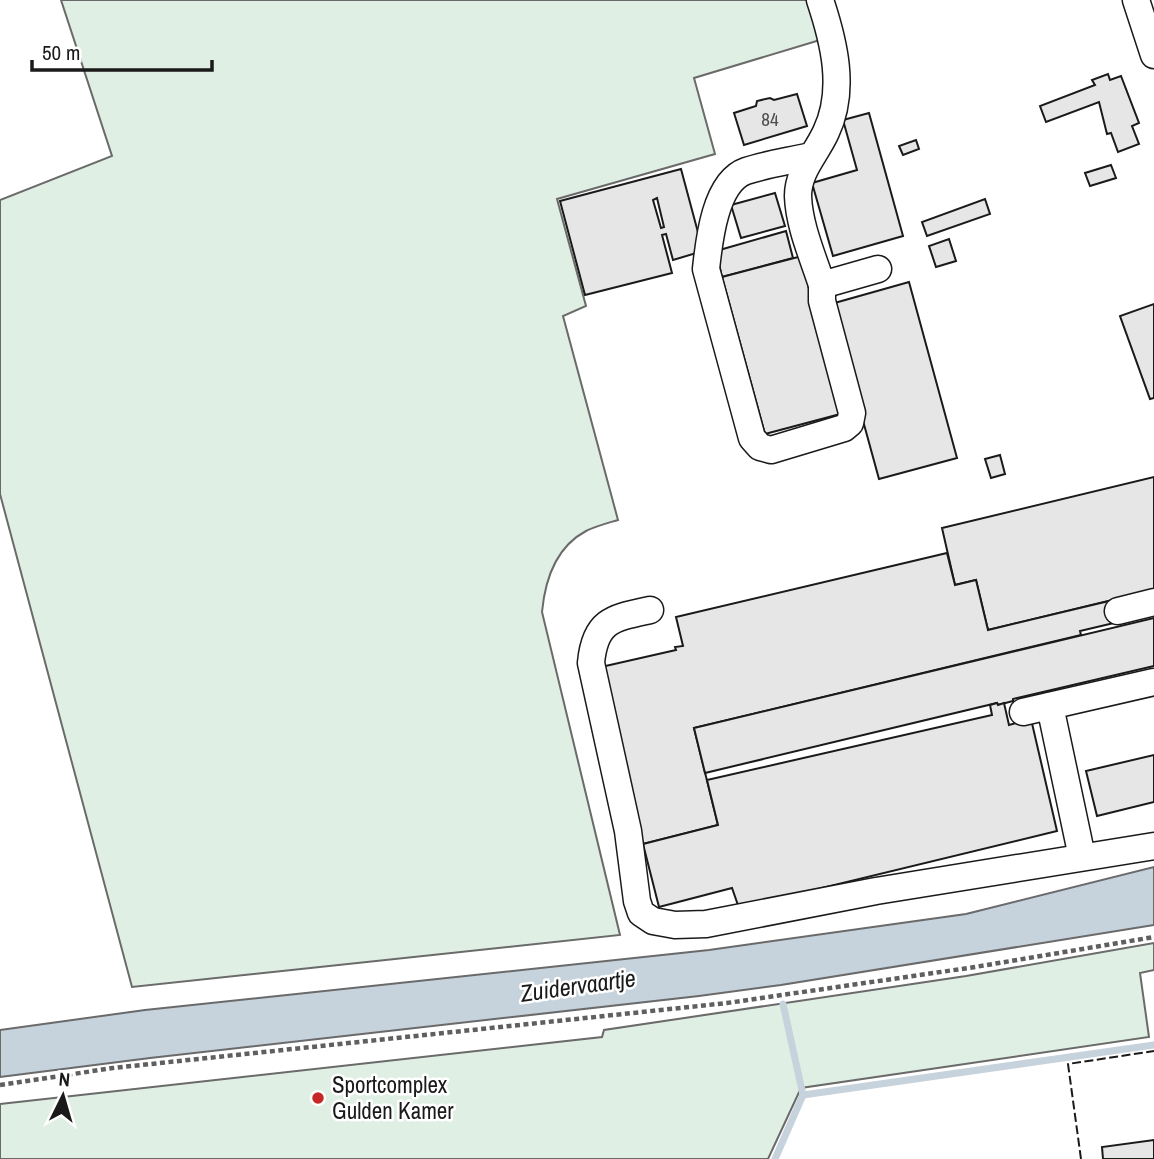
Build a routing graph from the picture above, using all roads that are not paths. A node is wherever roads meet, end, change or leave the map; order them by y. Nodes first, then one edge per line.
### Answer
1 (820, 0) edge
2 (1136, 0) edge
3 (1154, 55) edge
4 (811, 156) junction
5 (878, 270) dead end
6 (822, 285) junction
7 (1154, 602) edge
8 (650, 610) dead end
9 (1118, 611) dead end
10 (1154, 682) edge
11 (1050, 706) junction
12 (1023, 712) dead end
13 (1154, 846) edge
14 (1082, 857) junction

1 - 4 street
2 - 3 street
4 - 6 street
4 - 6 street
5 - 6 street
7 - 9 street
8 - 14 street
10 - 11 street
11 - 12 street
11 - 14 street
13 - 14 street

